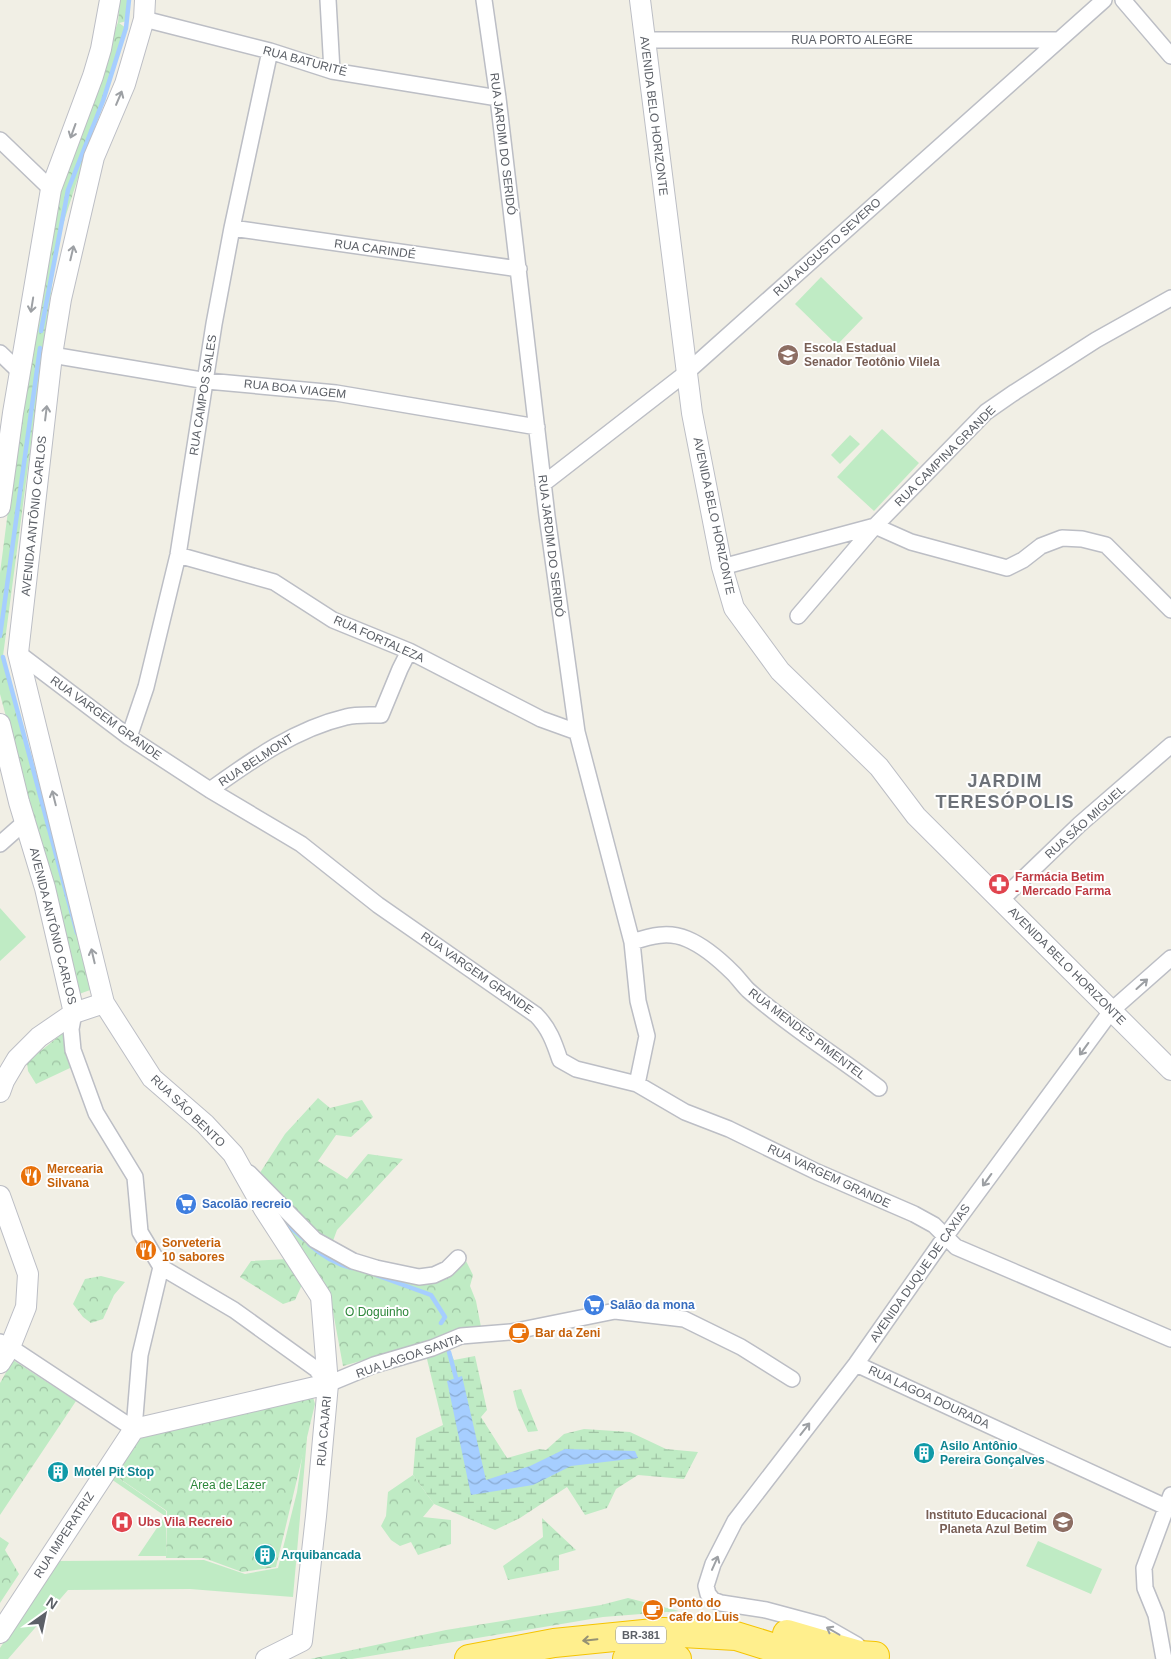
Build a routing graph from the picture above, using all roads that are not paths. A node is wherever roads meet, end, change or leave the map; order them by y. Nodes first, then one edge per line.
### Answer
1 (110, 0) edge
2 (328, 0) edge
3 (484, 0) edge
4 (640, 0) edge
5 (1104, 0) edge
6 (1123, 0) edge
7 (144, 9) edge
8 (645, 40) junction
9 (1058, 40) junction
10 (270, 51) junction
11 (1171, 56) edge
12 (332, 71) junction
13 (498, 98) junction
14 (0, 140) edge
15 (51, 189) junction
16 (232, 228) junction
17 (518, 269) junction
18 (1171, 298) edge
19 (0, 353) edge
20 (52, 355) junction
21 (21, 373) junction
22 (686, 373) junction
23 (207, 381) junction
24 (536, 427) junction
25 (543, 484) junction
26 (0, 507) edge
27 (875, 526) junction
28 (178, 555) junction
29 (722, 567) junction
30 (1171, 610) edge
31 (798, 616) dead end
32 (409, 651) junction
33 (18, 652) junction
34 (0, 724) edge
35 (576, 732) junction
36 (129, 737) junction
37 (1171, 745) edge
38 (210, 790) junction
39 (26, 821) junction
40 (0, 844) edge
41 (1001, 900) junction
42 (632, 942) junction
43 (1171, 958) edge
44 (104, 1003) junction
45 (1112, 1010) junction
46 (74, 1012) junction
47 (1171, 1070) edge
48 (637, 1084) junction
49 (879, 1088) dead end
50 (0, 1092) edge
51 (240, 1165) junction
52 (0, 1196) edge
53 (945, 1237) junction
54 (458, 1258) dead end
55 (161, 1267) junction
56 (1171, 1339) edge
57 (3, 1351) edge
58 (856, 1364) junction
59 (792, 1379) dead end
60 (328, 1384) junction
61 (134, 1429) junction
62 (1168, 1501) edge
63 (664, 1632) junction
64 (0, 1633) edge
65 (875, 1656) joint
66 (266, 1659) edge
67 (469, 1659) edge
68 (627, 1659) edge
69 (677, 1659) edge
70 (810, 1659) edge
71 (1164, 1659) edge

1 -> 15 street
2 - 12 street
3 - 13 street, RUA JARDIM DO SERIDÓ
4 - 8 street, AVENIDA BELO HORIZONTE
5 - 9 street, RUA AUGUSTO SEVERO
6 - 11 street
7 - 10 street, RUA BATURITÉ
20 -> 7 street, AVENIDA ANTÔNIO CARLOS
8 - 9 street, RUA PORTO ALEGRE
8 - 22 street, AVENIDA BELO HORIZONTE
9 - 22 street, RUA AUGUSTO SEVERO
10 - 12 street, RUA BATURITÉ
10 - 16 street, RUA CAMPOS SALES
12 - 13 street, RUA BATURITÉ
13 - 17 street, RUA JARDIM DO SERIDÓ
14 - 15 street
15 -> 21 street
16 - 17 street, RUA CARINDÉ
16 - 23 street, RUA CAMPOS SALES
17 - 24 street, RUA JARDIM DO SERIDÓ
18 - 27 street, RUA CAMPINA GRANDE
19 - 21 street
20 - 23 street, RUA BOA VIAGEM
33 -> 20 street, AVENIDA ANTÔNIO CARLOS
21 - 26 street
22 - 25 street, RUA AUGUSTO SEVERO
22 - 29 street, AVENIDA BELO HORIZONTE
23 - 24 street, RUA BOA VIAGEM
23 - 28 street, RUA CAMPOS SALES
24 - 25 street, RUA JARDIM DO SERIDÓ
25 - 35 street, RUA JARDIM DO SERIDÓ
27 - 29 street
27 - 30 street
27 - 31 street, RUA CAMPINA GRANDE
28 - 32 street, RUA FORTALEZA
28 - 36 street, RUA CAMPOS SALES
29 - 41 street, AVENIDA BELO HORIZONTE
32 - 35 street, RUA FORTALEZA
32 - 38 street, RUA BELMONT
33 - 36 street, RUA VARGEM GRANDE
44 -> 33 street, AVENIDA ANTÔNIO CARLOS
34 - 39 street, AVENIDA ANTÔNIO CARLOS
35 - 42 street, RUA JARDIM DO SERIDÓ
36 - 38 street, RUA VARGEM GRANDE
37 - 41 street, RUA SÃO MIGUEL
38 - 48 street, RUA VARGEM GRANDE
39 - 40 street
39 - 46 street, AVENIDA ANTÔNIO CARLOS
41 - 45 street, AVENIDA BELO HORIZONTE
42 - 48 street, RUA JARDIM DO SERIDÓ
42 - 49 street, RUA MENDES PIMENTEL
45 -> 43 street, AVENIDA DUQUE DE CAXIAS
44 - 46 street, AVENIDA ANTÔNIO CARLOS
44 - 51 street, RUA SÃO BENTO
45 - 47 street, AVENIDA BELO HORIZONTE
45 -> 53 street, AVENIDA DUQUE DE CAXIAS
46 - 50 street, AVENIDA ANTÔNIO CARLOS
46 - 55 street
48 - 53 street, RUA VARGEM GRANDE
51 - 54 street
51 - 60 street, RUA SÃO BENTO
52 - 57 street
53 - 56 street, RUA VARGEM GRANDE
53 - 58 street, AVENIDA DUQUE DE CAXIAS
55 - 60 street, RUA CAJARI
55 - 61 street, RUA IMPERATRIZ
57 - 61 street
58 - 62 street, RUA LAGOA DOURADA
65 -> 58 street, AVENIDA DUQUE DE CAXIAS
59 - 60 street, RUA LAGOA SANTA
60 - 61 street, RUA LAGOA SANTA
60 - 66 street, RUA CAJARI
61 - 64 street, RUA IMPERATRIZ
62 - 71 street
63 - 65 highway
63 -> 67 highway, BR-381
63 - 70 highway, BR-381
68 - 69 highway, BR-381

